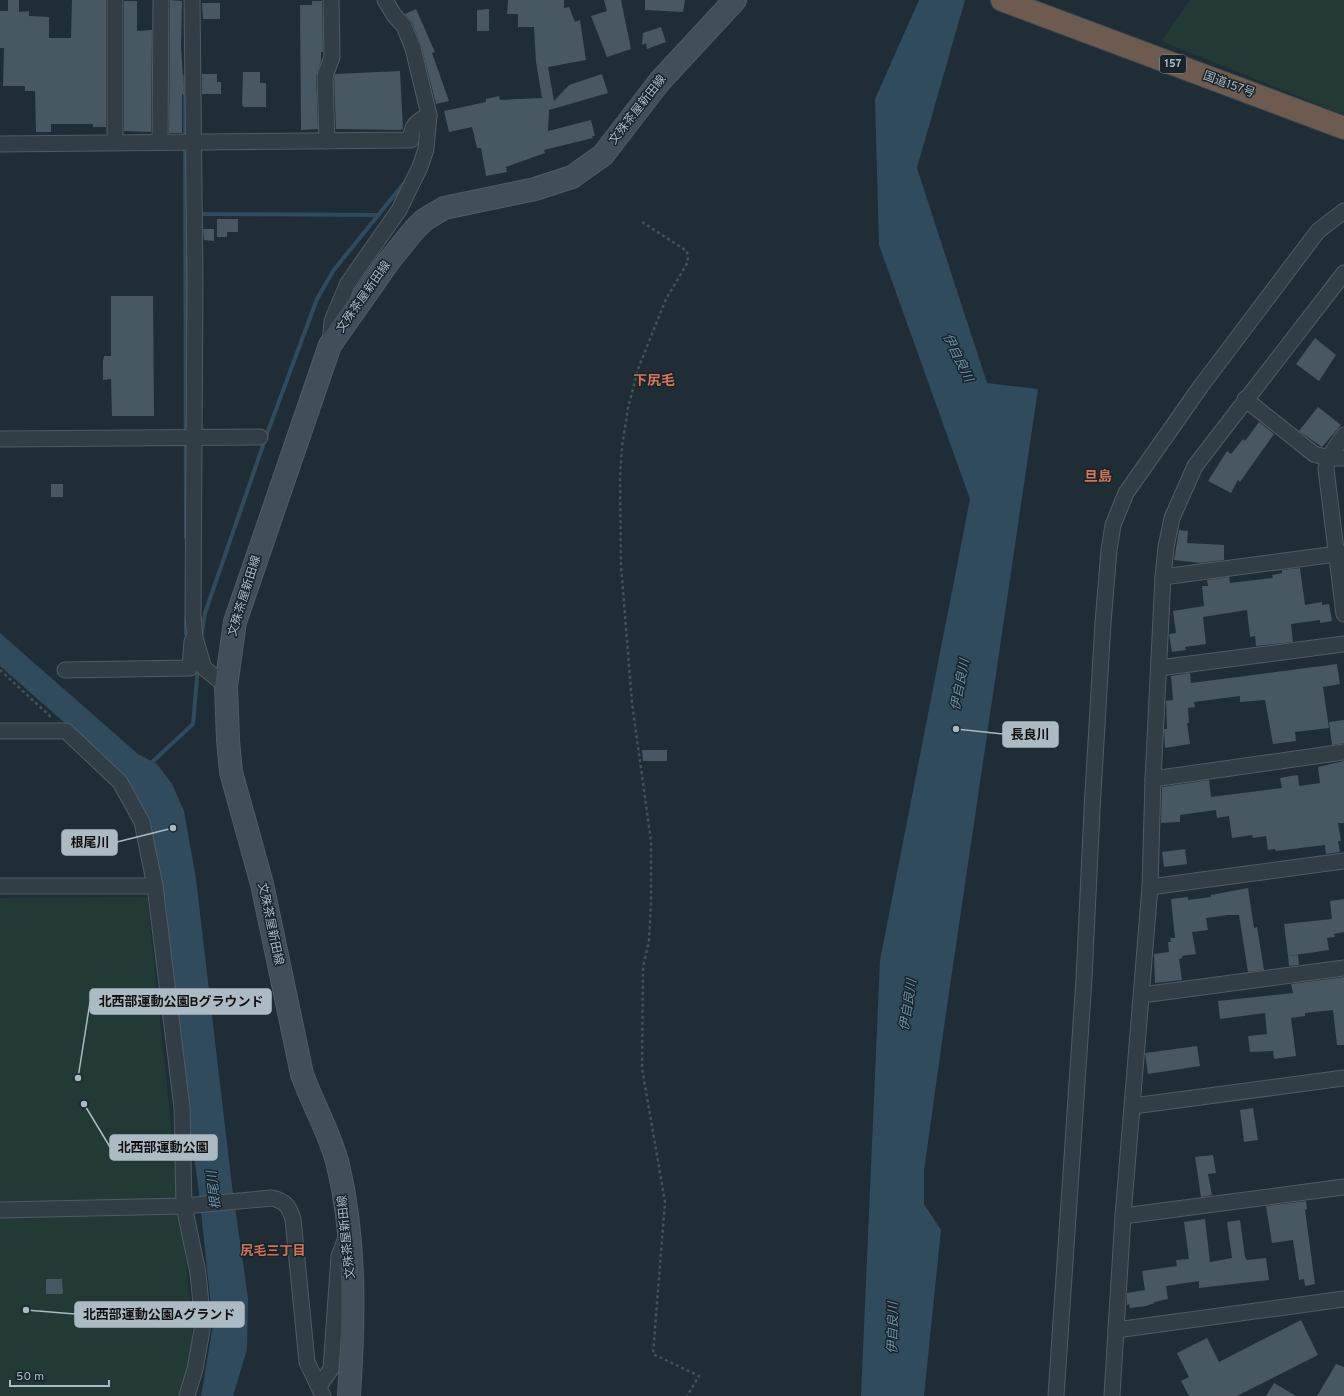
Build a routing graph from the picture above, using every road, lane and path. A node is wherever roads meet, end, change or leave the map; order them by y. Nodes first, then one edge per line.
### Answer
1 (115, 0) edge
2 (161, 0) edge
3 (192, 0) edge
4 (331, 0) edge
5 (386, 0) edge
6 (735, 0) edge
7 (1002, 0) edge
8 (429, 115) junction
9 (1344, 128) edge
10 (192, 141) junction
11 (327, 141) junction
12 (115, 142) junction
13 (160, 142) junction
14 (0, 144) edge
15 (1344, 212) edge
16 (642, 222) dead end
17 (1344, 273) edge
18 (330, 345) junction
19 (1245, 399) junction
20 (1344, 435) edge
21 (194, 437) junction
22 (260, 437) dead end
23 (0, 439) edge
24 (1328, 458) junction
25 (1344, 458) edge
26 (1340, 554) edge
27 (1163, 577) junction
28 (1344, 614) edge
29 (193, 616) junction
30 (1344, 644) edge
31 (1158, 668) junction
32 (0, 670) edge
33 (64, 670) dead end
34 (226, 686) junction
35 (66, 730) junction
36 (0, 731) edge
37 (1344, 752) edge
38 (1153, 779) junction
39 (1344, 861) edge
40 (0, 886) edge
41 (155, 886) junction
42 (1150, 886) junction
43 (1344, 968) edge
44 (1142, 995) junction
45 (1344, 1078) edge
46 (1133, 1106) junction
47 (1344, 1187) edge
48 (184, 1206) junction
49 (0, 1210) edge
50 (1123, 1216) junction
51 (348, 1232) junction
52 (1344, 1299) edge
53 (1116, 1330) junction
54 (321, 1391) edge
55 (187, 1396) edge
56 (349, 1396) edge
57 (687, 1396) edge
58 (1056, 1396) edge
59 (1112, 1396) edge

1 - 12 street
2 - 13 street
3 - 10 street
4 - 11 street
5 - 8 street
6 - 18 main road, 文殊茶屋新田線
7 - 9 highway, 国道157号 / 157
8 - 11 street
8 - 18 street
10 - 11 street
10 - 13 street
10 - 21 street
12 - 13 street
12 - 14 street
15 - 58 street
16 - 57 path
17 - 19 street
18 - 34 main road, 文殊茶屋新田線
19 - 24 street
19 - 27 street
20 - 24 street
21 - 22 street
21 - 23 street
21 - 29 street
24 - 25 street
24 - 26 street
26 - 27 street
26 - 28 street
27 - 31 street
29 - 33 street
29 - 34 street
30 - 31 street
31 - 38 street
32 - 35 path
34 - 51 main road, 文殊茶屋新田線
35 - 36 street
35 - 41 street
37 - 38 street
38 - 42 street
39 - 42 street
40 - 41 street
41 - 48 street
42 - 44 street
43 - 44 street
44 - 46 street
45 - 46 street
46 - 50 street
47 - 50 street
48 - 49 street
48 - 54 street
48 - 55 street
50 - 53 street
51 - 54 street
51 - 56 main road, 文殊茶屋新田線
52 - 53 street
53 - 59 street

